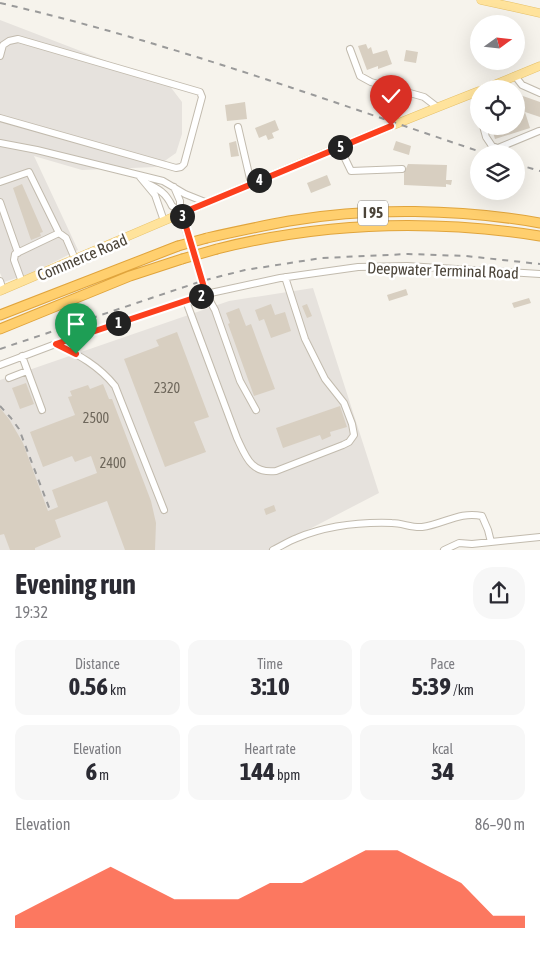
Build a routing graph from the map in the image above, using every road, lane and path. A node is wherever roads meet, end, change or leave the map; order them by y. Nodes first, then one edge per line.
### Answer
1 (481, 0) edge
2 (498, 2) edge
3 (540, 13) edge
4 (350, 49) dead end
5 (0, 56) edge
6 (540, 66) edge
7 (518, 75) junction
8 (506, 80) edge
9 (470, 94) edge
10 (540, 94) edge
11 (437, 107) junction
12 (0, 118) edge
13 (238, 127) dead end
14 (539, 131) edge
15 (485, 135) edge
16 (0, 142) edge
17 (340, 148) junction
18 (402, 169) dead end
19 (139, 176) junction
20 (0, 182) edge
21 (146, 182) junction
22 (251, 183) junction
23 (174, 187) junction
24 (0, 202) edge
25 (205, 202) junction
26 (181, 212) junction
27 (164, 221) junction
28 (540, 223) edge
29 (59, 233) junction
30 (540, 236) edge
31 (18, 252) junction
32 (75, 257) junction
33 (532, 273) junction
34 (540, 274) edge
35 (285, 277) junction
36 (540, 279) edge
37 (21, 280) junction
38 (1, 287) edge
39 (206, 294) junction
40 (186, 301) junction
41 (0, 315) edge
42 (0, 329) edge
43 (56, 344) junction
44 (22, 356) junction
45 (0, 365) edge
46 (27, 371) junction
47 (9, 378) dead end
48 (42, 410) dead end
49 (256, 410) dead end
50 (164, 510) dead end
51 (540, 537) edge
52 (491, 542) junction
53 (273, 550) edge
54 (444, 550) edge

1 - 2 main road
2 - 3 main road
4 - 11 street
5 - 12 street
6 - 7 main road
7 - 8 main road
7 - 10 street
9 - 11 main road, Commerce Road
11 - 17 main road, Commerce Road
13 - 22 street
14 - 15 street
16 - 19 street
17 - 18 street
17 - 22 main road, Commerce Road
19 - 21 street
19 - 23 street
20 - 29 street
21 - 26 street
21 - 27 street
22 - 25 main road, Commerce Road
23 - 25 street
23 - 26 street
24 - 31 street
25 - 26 main road, Commerce Road
26 - 27 main road, Commerce Road
26 - 39 street
27 - 32 main road, Commerce Road
28 - 41 highway, I 95, bridge
29 - 31 street
29 - 32 street
30 - 42 highway, I 95, bridge
31 - 37 street
32 - 37 main road, Commerce Road
33 - 34 street, Deepwater Terminal Road
33 - 35 street, Deepwater Terminal Road
33 - 36 street
35 - 39 street, Deepwater Terminal Road
35 - 40 street
37 - 38 main road, Commerce Road
39 - 40 street, Deepwater Terminal Road
39 - 49 street
40 - 43 street, Deepwater Terminal Road
43 - 44 street, Deepwater Terminal Road
43 - 50 street
44 - 45 street, Deepwater Terminal Road
44 - 46 street
46 - 47 street
46 - 48 street
51 - 52 street
52 - 53 street
52 - 54 street

